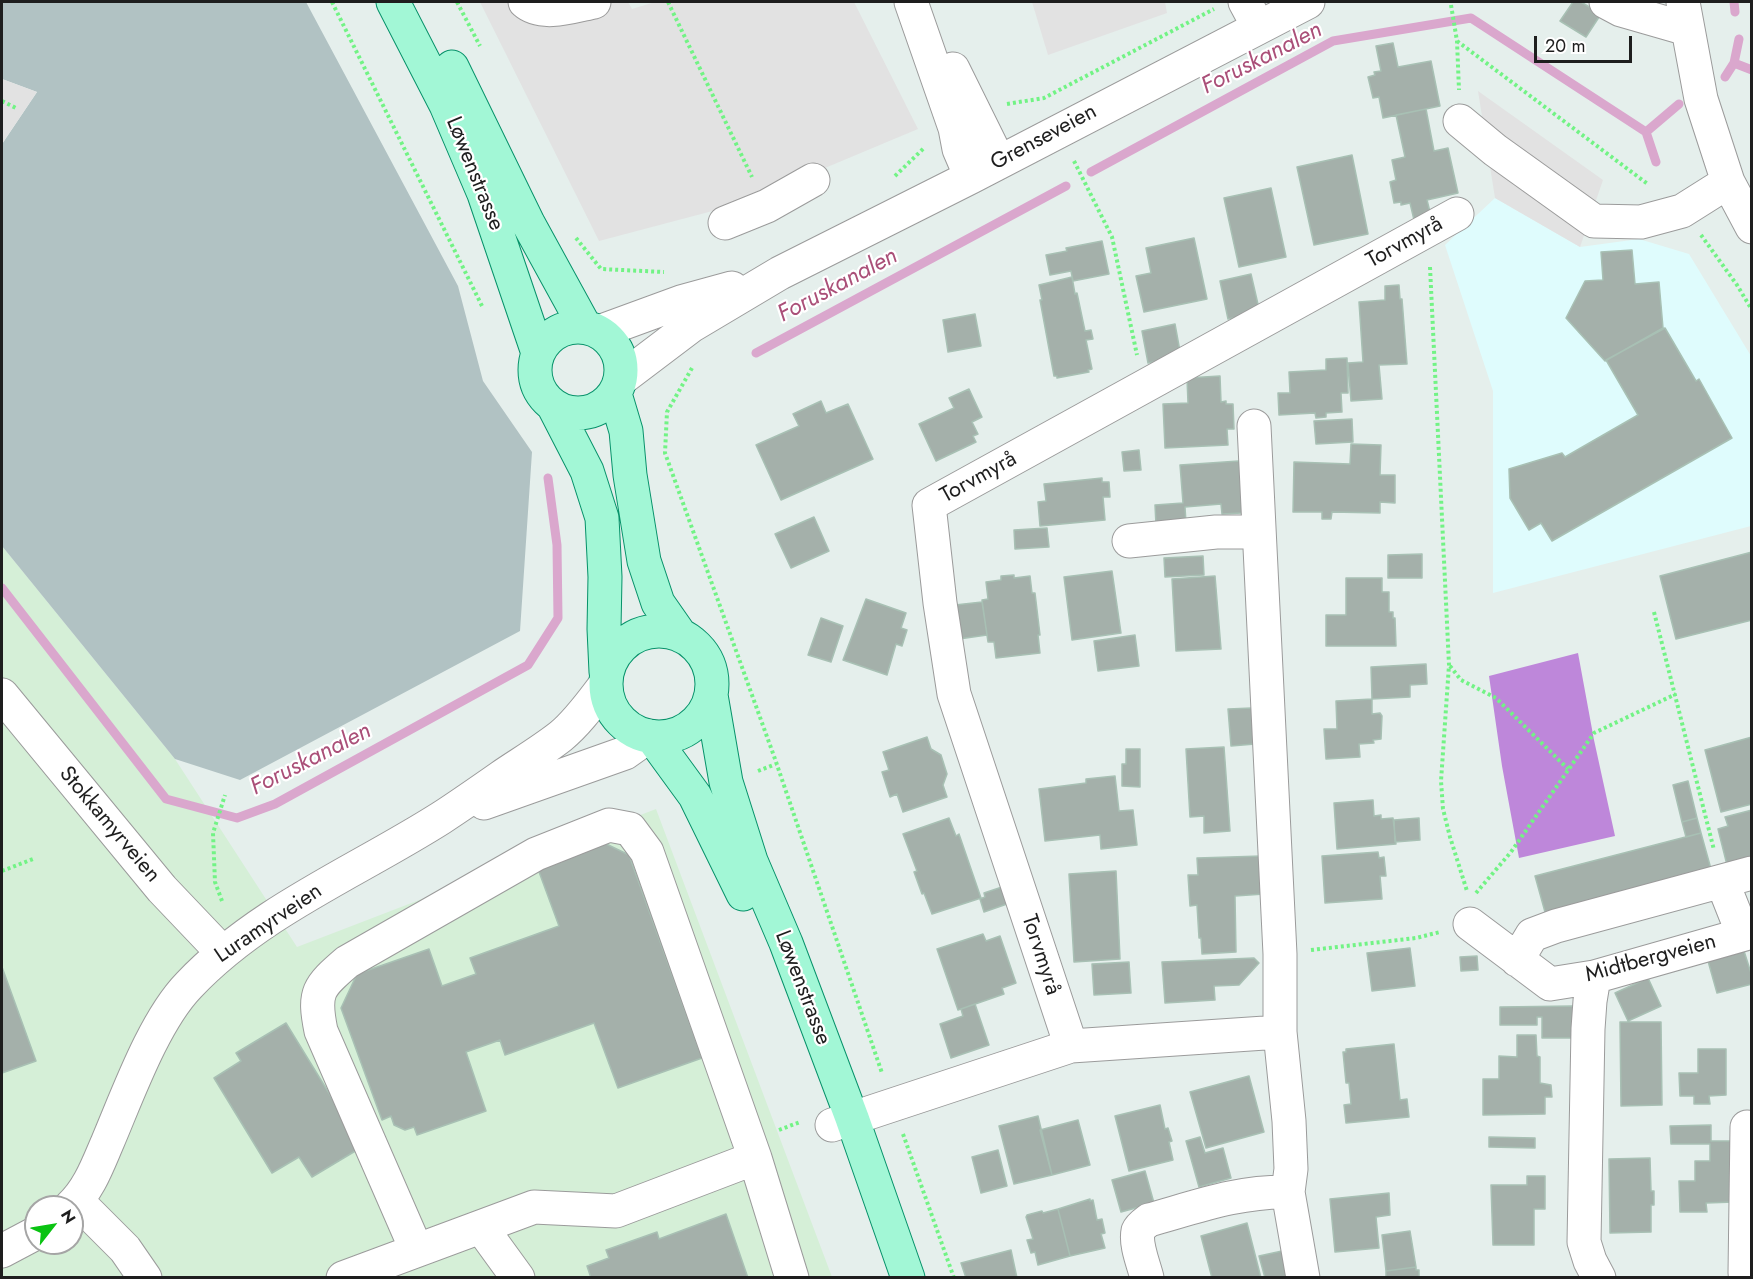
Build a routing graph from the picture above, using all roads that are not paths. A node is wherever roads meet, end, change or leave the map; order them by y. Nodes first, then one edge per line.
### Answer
1 (393, 2) edge
2 (418, 2) edge
3 (525, 2) edge
4 (594, 2) edge
5 (911, 2) edge
6 (926, 2) edge
7 (1308, 2) edge
8 (1606, 2) edge
9 (1240, 12) edge
10 (1685, 15) edge
11 (1460, 122) dead end
12 (985, 169) junction
13 (813, 180) dead end
14 (1728, 182) junction
15 (1457, 214) dead end
16 (725, 223) dead end
17 (1752, 228) edge
18 (780, 273) junction
19 (592, 330) junction
20 (538, 353) junction
21 (618, 387) junction
22 (554, 406) junction
23 (1254, 426) dead end
24 (1259, 532) junction
25 (1129, 540) dead end
26 (681, 636) junction
27 (606, 678) junction
28 (2, 694) edge
29 (711, 695) junction
30 (650, 737) junction
31 (441, 819) junction
32 (1737, 877) edge
33 (1470, 924) road end
34 (1747, 933) edge
35 (222, 952) junction
36 (1517, 960) junction
37 (1594, 977) junction
38 (1280, 1032) junction
39 (1071, 1046) junction
40 (842, 1122) junction
41 (1747, 1127) dead end
42 (752, 1149) junction
43 (1288, 1192) junction
44 (80, 1195) edge
45 (84, 1214) edge
46 (481, 1227) junction
47 (24, 1239) edge
48 (416, 1249) junction
49 (2, 1251) edge
50 (1743, 1274) edge
51 (145, 1278) edge
52 (343, 1278) edge
53 (518, 1278) edge
54 (792, 1278) edge
55 (886, 1278) edge
56 (908, 1278) edge
57 (1147, 1278) edge
58 (1303, 1278) edge
59 (1599, 1278) edge

1 - 20 main road, Løwenstrasse
2 - 19 main road, Løwenstrasse
3 - 4 street
5 - 12 street
6 - 12 street
7 - 9 street, Grenseveien
8 - 10 street
9 - 12 street, Grenseveien
10 - 14 street
11 - 14 street
12 - 18 street, Grenseveien
13 - 16 street
14 - 17 street
15 - 39 street, Torvmyrå
18 - 19 street, Grenseveien
18 - 21 street, Grenseveien
19 - 20 main road
19 - 21 main road
20 - 22 main road
21 - 22 main road
21 - 26 main road
22 - 27 main road
23 - 24 street
24 - 25 street
24 - 38 street
26 - 27 main road
26 - 29 main road
27 - 30 main road
27 - 31 street, Luramyrveien
28 - 35 street, Stokkamyrveien
29 - 30 main road
29 - 40 main road, Løwenstrasse
30 - 31 street, Luramyrveien
30 - 40 main road, Løwenstrasse
31 - 35 street, Luramyrveien
32 - 34 street
32 - 36 street
33 - 36 street
34 - 37 street, Midtbergveien
35 - 44 street, Luramyrveien
36 - 37 street, Midtbergveien
37 - 59 street
38 - 39 street
38 - 43 street
39 - 40 street
40 - 55 main road, Løwenstrasse
40 - 56 main road, Løwenstrasse
41 - 50 street
42 - 46 street
42 - 48 street
42 - 54 street
43 - 57 street
43 - 58 street
45 - 51 street, Luramyrveien
46 - 48 street
46 - 53 street
47 - 49 street
48 - 52 street

